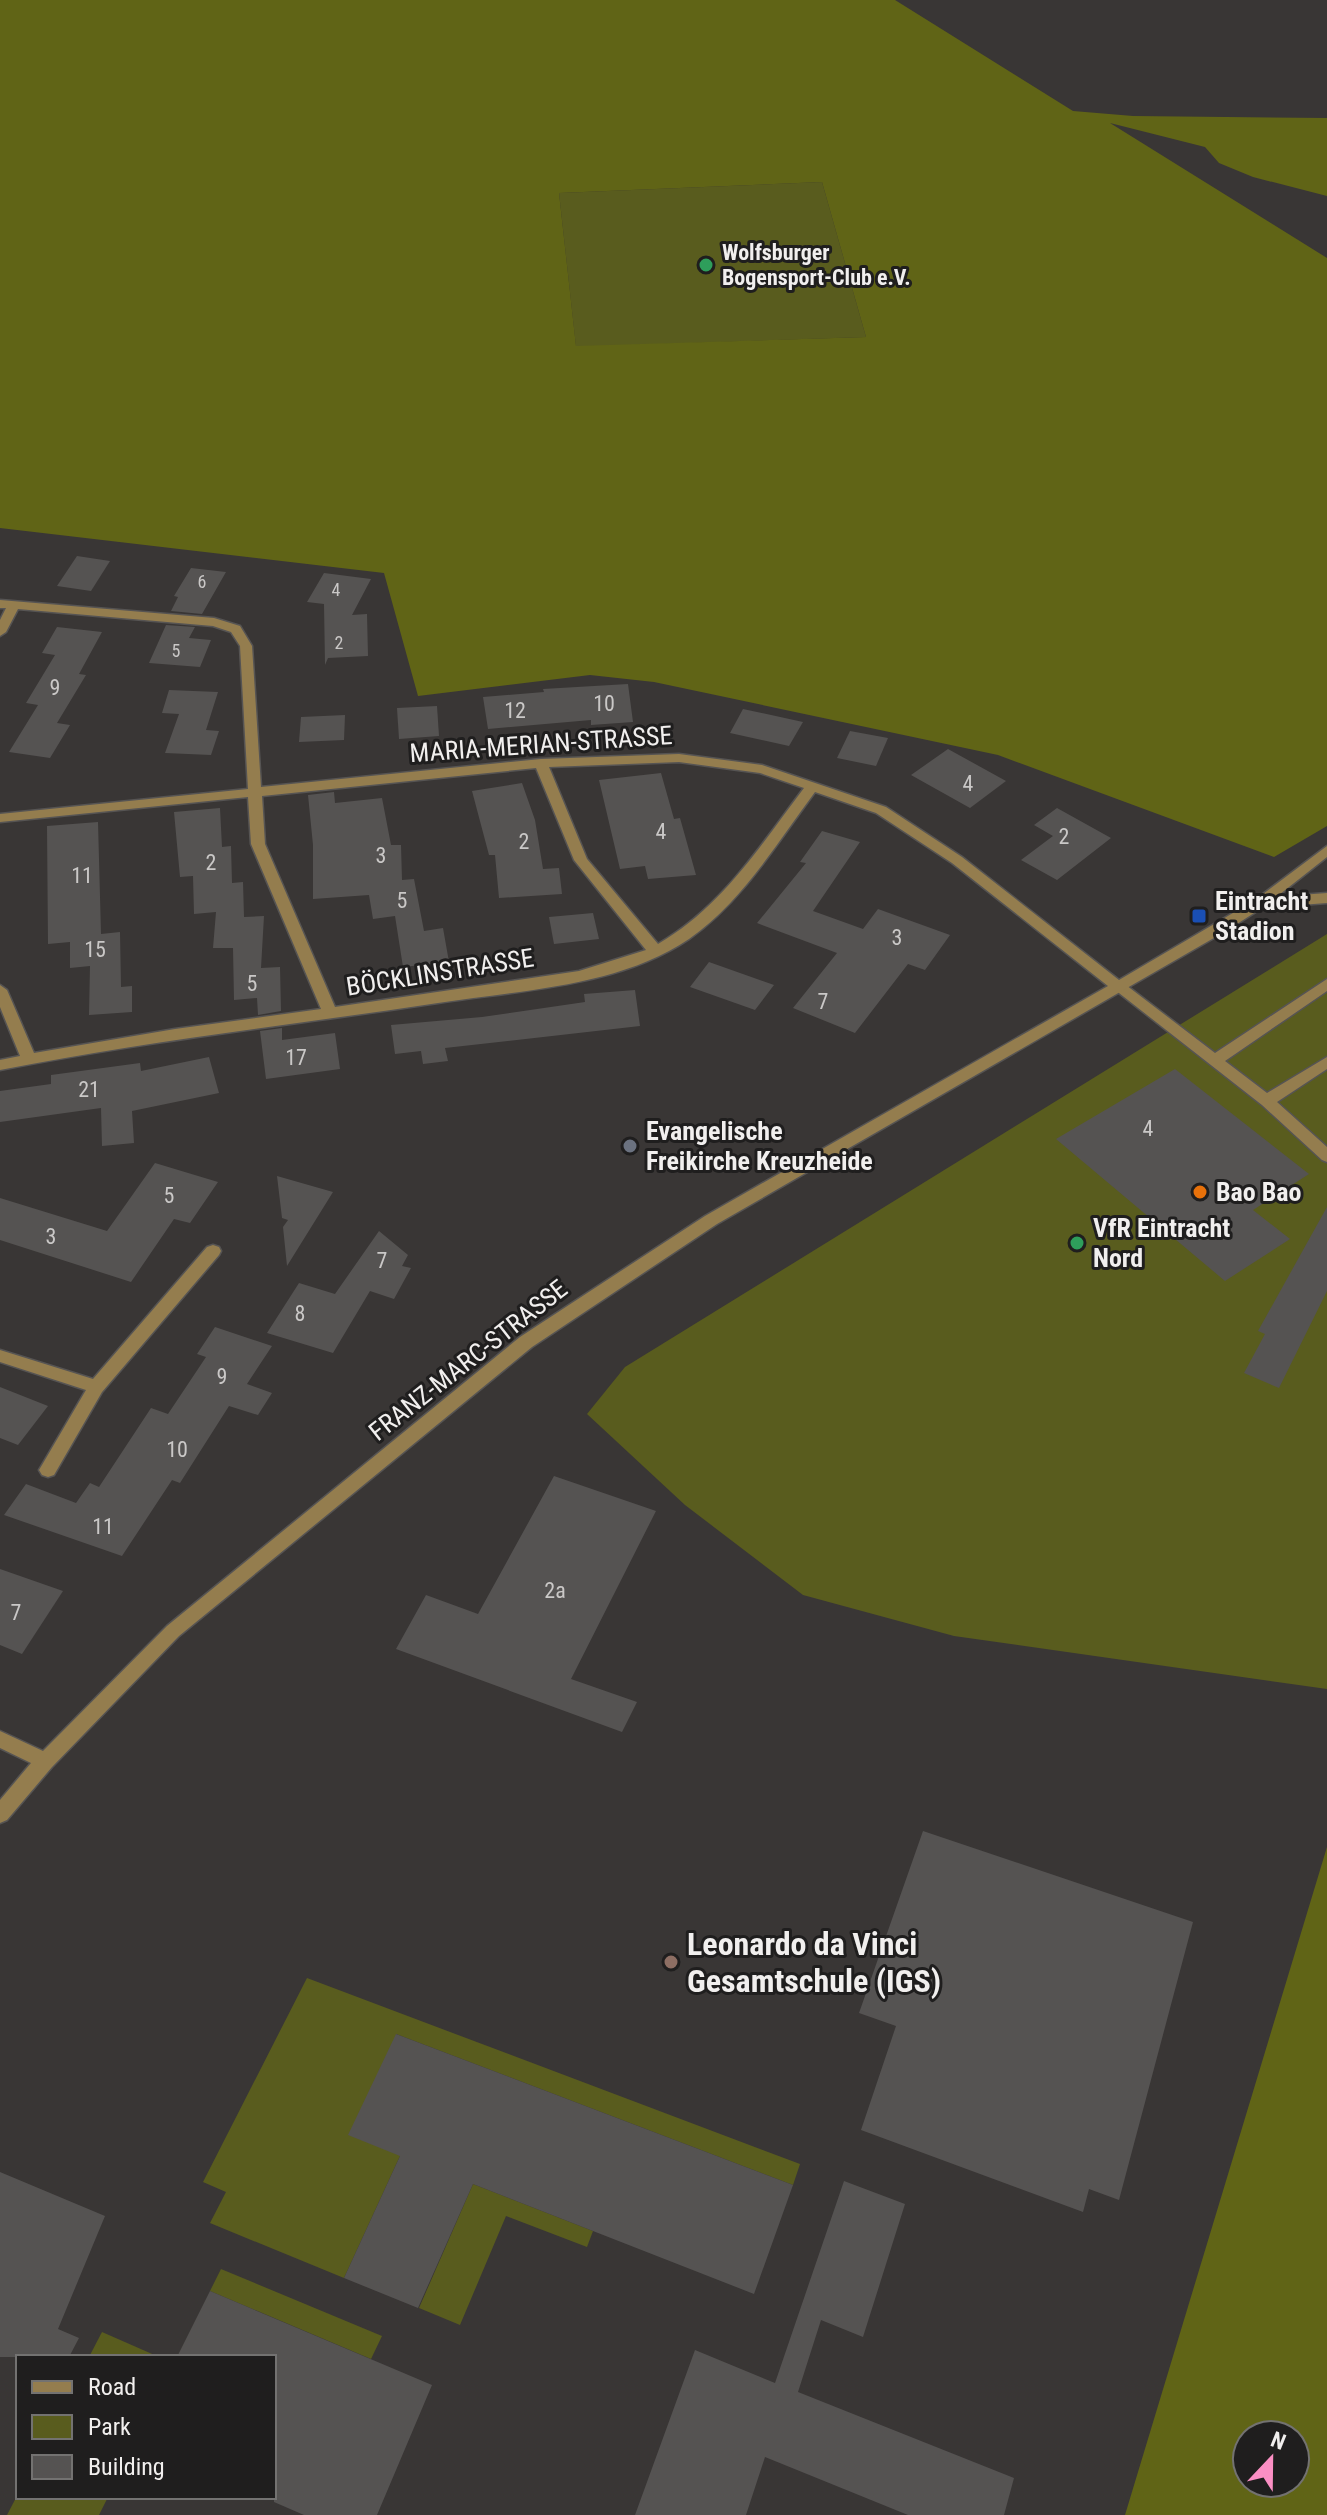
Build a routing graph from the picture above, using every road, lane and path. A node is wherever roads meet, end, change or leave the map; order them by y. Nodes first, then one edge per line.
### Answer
1 (7, 605) edge
2 (0, 632) edge
3 (541, 763) junction
4 (813, 785) junction
5 (254, 792) junction
6 (0, 818) edge
7 (1327, 850) edge
8 (1327, 898) edge
9 (1260, 903) junction
10 (656, 952) junction
11 (1327, 984) edge
12 (1117, 986) junction
13 (0, 990) edge
14 (330, 1012) junction
15 (29, 1059) junction
16 (1214, 1061) junction
17 (1327, 1062) edge
18 (0, 1065) edge
19 (1267, 1101) junction
20 (1327, 1156) edge
21 (213, 1251) dead end
22 (0, 1356) edge
23 (96, 1387) junction
24 (48, 1470) dead end
25 (0, 1739) edge
26 (45, 1761) junction
27 (0, 1814) edge

1 - 2 street
1 - 5 street
3 - 4 street, MARIA-MERIAN-STRASSE
3 - 5 street, MARIA-MERIAN-STRASSE
3 - 10 street
4 - 10 street, BÖCKLINSTRASSE
4 - 12 street, MARIA-MERIAN-STRASSE
5 - 6 street, MARIA-MERIAN-STRASSE
5 - 14 street
7 - 9 street, FRANZ-MARC-STRASSE
8 - 9 street
9 - 12 street, FRANZ-MARC-STRASSE
10 - 14 street, BÖCKLINSTRASSE
11 - 16 street
12 - 16 street, MARIA-MERIAN-STRASSE
12 - 26 street, FRANZ-MARC-STRASSE
13 - 15 street
14 - 15 street, BÖCKLINSTRASSE
15 - 18 street, BÖCKLINSTRASSE
16 - 19 street, MARIA-MERIAN-STRASSE
17 - 19 street
19 - 20 street, MARIA-MERIAN-STRASSE
21 - 23 street
22 - 23 street
23 - 24 street
25 - 26 street
26 - 27 street, FRANZ-MARC-STRASSE

